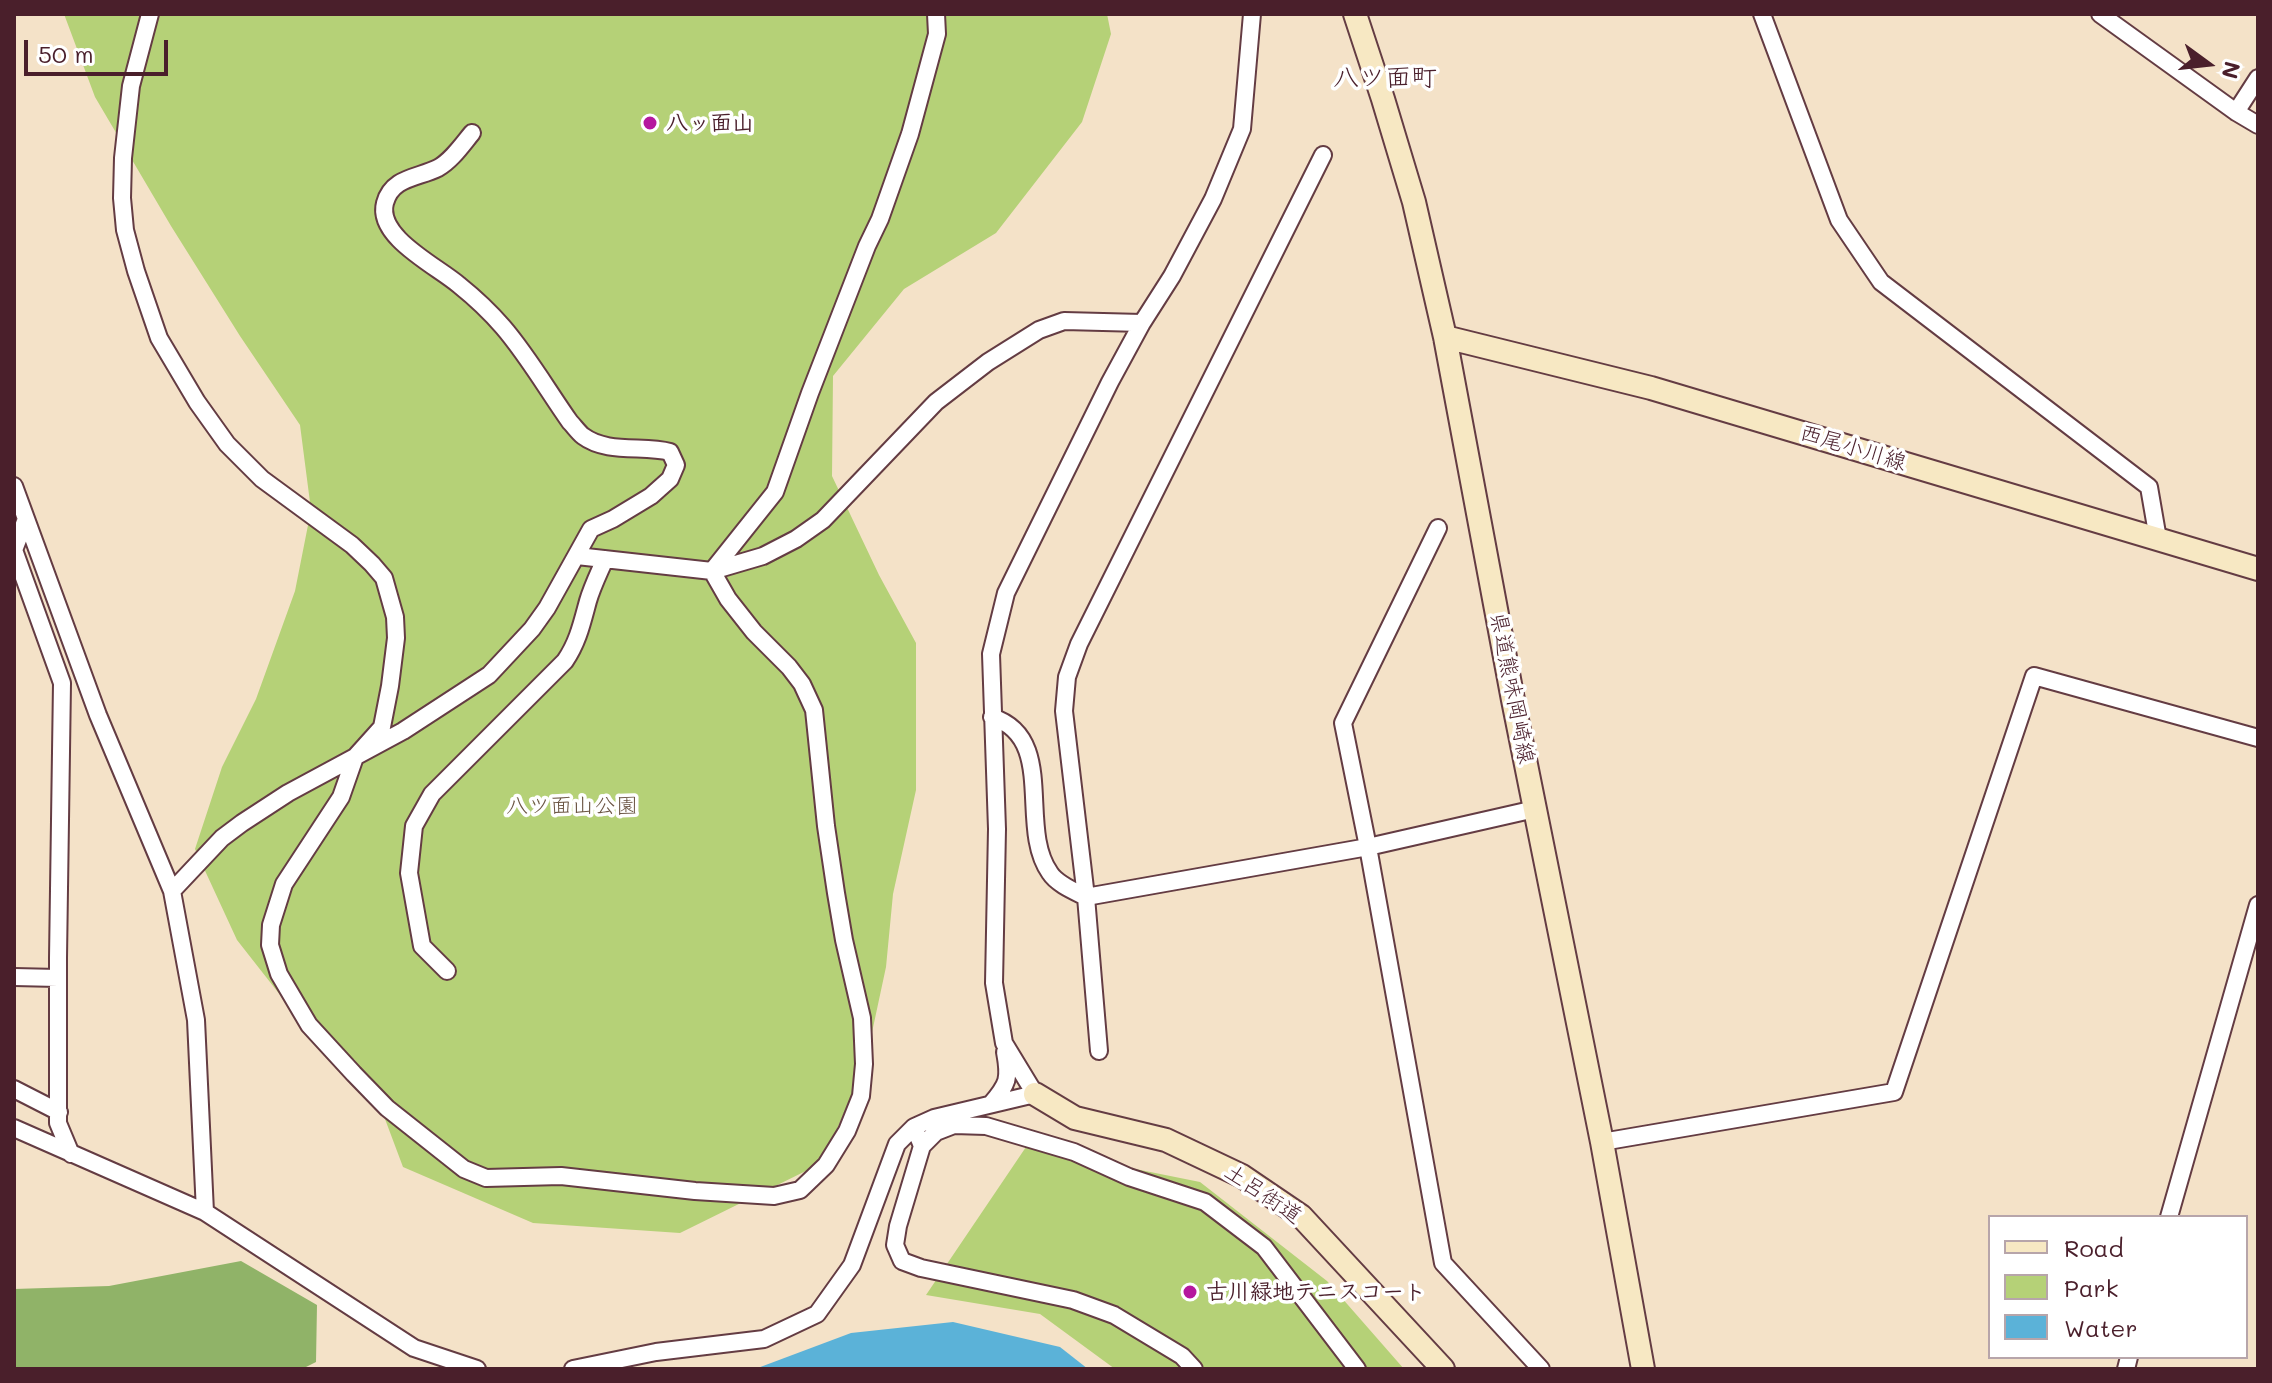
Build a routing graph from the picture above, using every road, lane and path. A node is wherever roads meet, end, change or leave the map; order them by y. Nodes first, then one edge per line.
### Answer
1 (150, 14) edge
2 (936, 14) edge
3 (1252, 14) edge
4 (1355, 14) edge
5 (1762, 14) edge
6 (2100, 14) edge
7 (2258, 78) edge
8 (2236, 112) junction
9 (2258, 125) edge
10 (472, 133) dead end
11 (1323, 155) dead end
12 (1142, 323) junction
13 (1445, 337) junction
14 (14, 486) edge
15 (26, 519) junction
16 (1438, 528) dead end
17 (2158, 539) junction
18 (577, 556) junction
19 (605, 559) junction
20 (2258, 569) edge
21 (712, 571) junction
22 (992, 717) junction
23 (2258, 738) edge
24 (355, 757) junction
25 (1535, 809) junction
26 (1368, 847) junction
27 (172, 891) junction
28 (1086, 897) junction
29 (2258, 905) edge
30 (447, 971) dead end
31 (14, 977) edge
32 (58, 978) junction
33 (1004, 1043) junction
34 (1099, 1051) dead end
35 (14, 1089) edge
36 (1035, 1094) junction
37 (991, 1104) junction
38 (59, 1112) junction
39 (914, 1127) junction
40 (14, 1128) edge
41 (1602, 1142) junction
42 (922, 1146) junction
43 (71, 1154) junction
44 (205, 1212) junction
45 (2170, 1215) edge
46 (656, 1352) junction
47 (477, 1369) edge
48 (573, 1369) edge
49 (659, 1369) edge
50 (1194, 1369) edge
51 (1357, 1369) edge
52 (1443, 1369) edge
53 (1541, 1369) edge
54 (1643, 1369) edge

1 - 24 street
2 - 21 street
3 - 12 street
4 - 13 main road, 県道熊味岡崎線
5 - 17 street
6 - 8 street
7 - 8 street
8 - 9 street
10 - 18 street
11 - 28 street
12 - 21 street
12 - 22 street
13 - 17 main road, 西尾小川線
13 - 25 main road, 県道熊味岡崎線
14 - 15 street
15 - 27 street
15 - 32 street
16 - 26 street
17 - 20 main road, 西尾小川線
18 - 19 street
18 - 24 street
19 - 21 street
19 - 30 street
21 - 24 street
22 - 28 street
22 - 33 street
23 - 41 street
24 - 27 street
25 - 26 street
25 - 41 main road, 県道熊味岡崎線
26 - 28 street
26 - 53 street
27 - 44 street
28 - 34 street
29 - 45 street
31 - 32 street
32 - 38 street
33 - 36 street
33 - 37 street
35 - 38 street
36 - 37 street
36 - 52 main road, 土呂街道
37 - 39 street
38 - 43 street
39 - 42 street
39 - 46 street
40 - 43 street
41 - 54 main road, 県道熊味岡崎線
42 - 50 street
42 - 51 street
43 - 44 street
44 - 47 street
46 - 48 street
46 - 49 street

